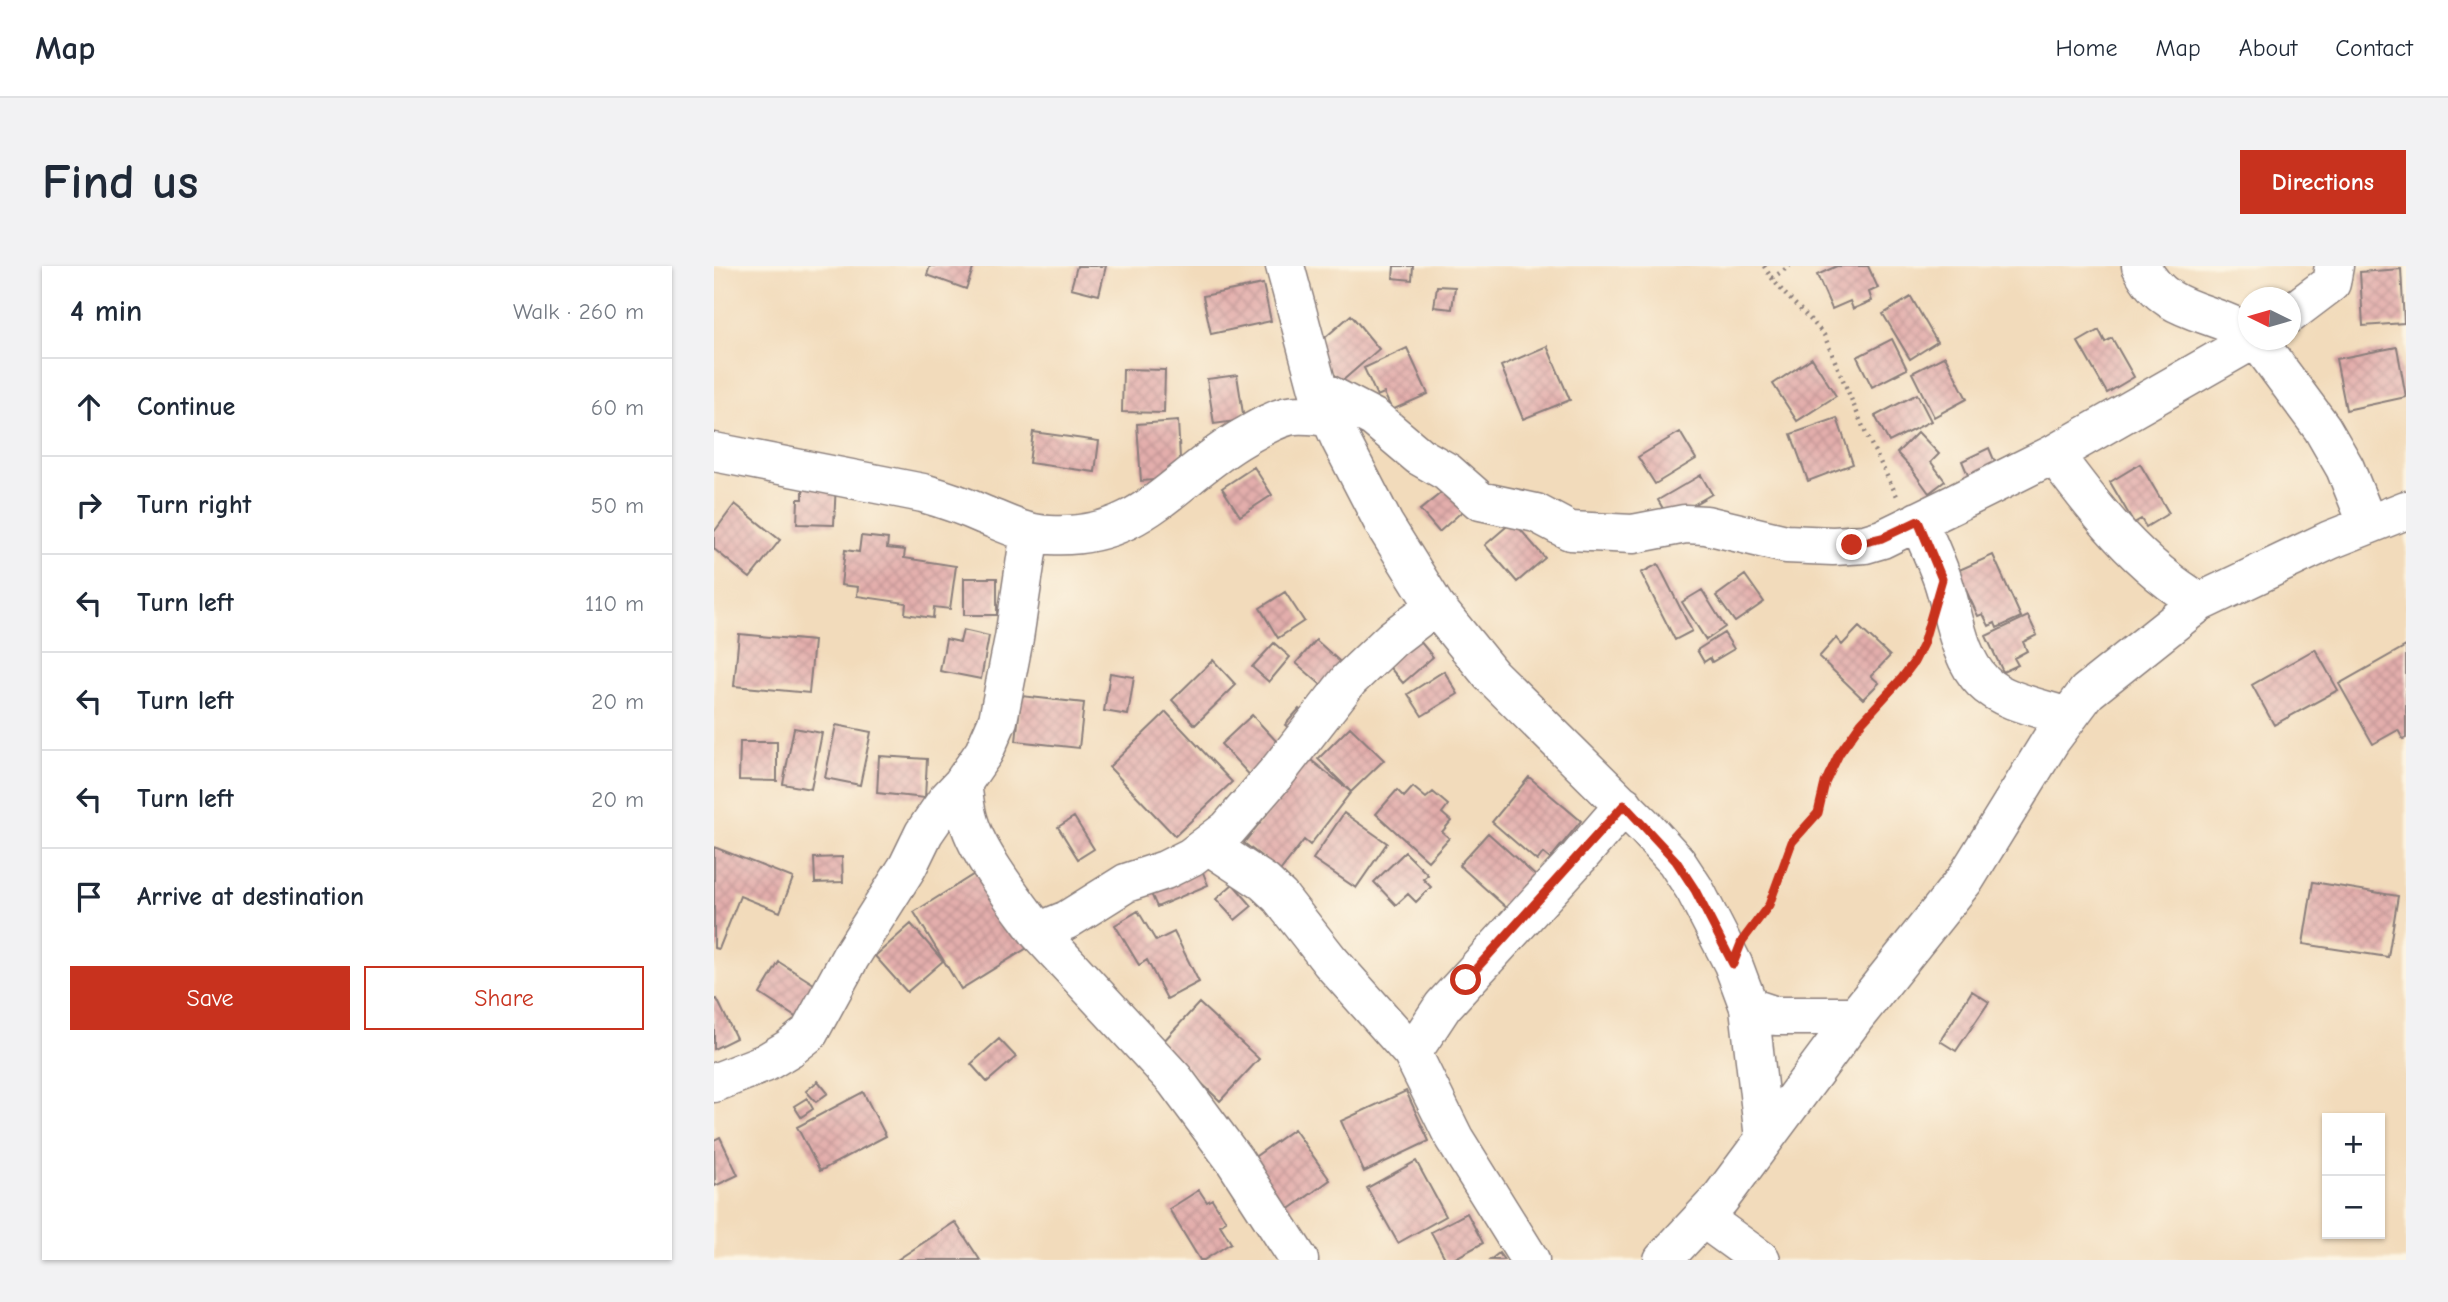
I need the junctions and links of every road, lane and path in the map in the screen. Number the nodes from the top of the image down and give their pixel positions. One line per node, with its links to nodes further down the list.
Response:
1 (1285, 266): 11 (street)
2 (1764, 266): 6 (path)
3 (1790, 266): 6 (path)
4 (2141, 266): 8 (street)
5 (2334, 266): 7 (street)
6 (1772, 278): 15 (path)
7 (2301, 306)
8 (2238, 329)
9 (2238, 350): 13 (street)
10 (2263, 350): 16 (street)
11 (1324, 403): 15 (street); 17 (street); 19 (street)
12 (714, 452): 17 (street)
13 (2054, 454): 15 (street); 18 (street)
14 (2406, 510): 16 (street)
15 (1915, 522): 21 (street)
16 (2368, 525): 18 (street)
17 (1030, 532): 22 (street)
18 (2200, 602): 21 (street)
19 (1435, 606): 23 (street); 24 (street)
20 (1926, 633): 26 (path)
21 (2068, 717): 28 (street)
22 (962, 784): 25 (street); 30 (street)
23 (1624, 805): 26 (street); 29 (street)
24 (1208, 845): 25 (street); 29 (street)
25 (1038, 932): 33 (street)
26 (1733, 964): 27 (street)
27 (1749, 1007): 28 (street); 31 (street)
28 (1856, 1016): 31 (street)
29 (1412, 1053): 34 (street)
30 (714, 1083)
31 (1764, 1138): 32 (street)
32 (1703, 1218): 35 (street); 36 (street)
33 (1299, 1260)
34 (1530, 1260)
35 (1663, 1260)
36 (1761, 1260)

